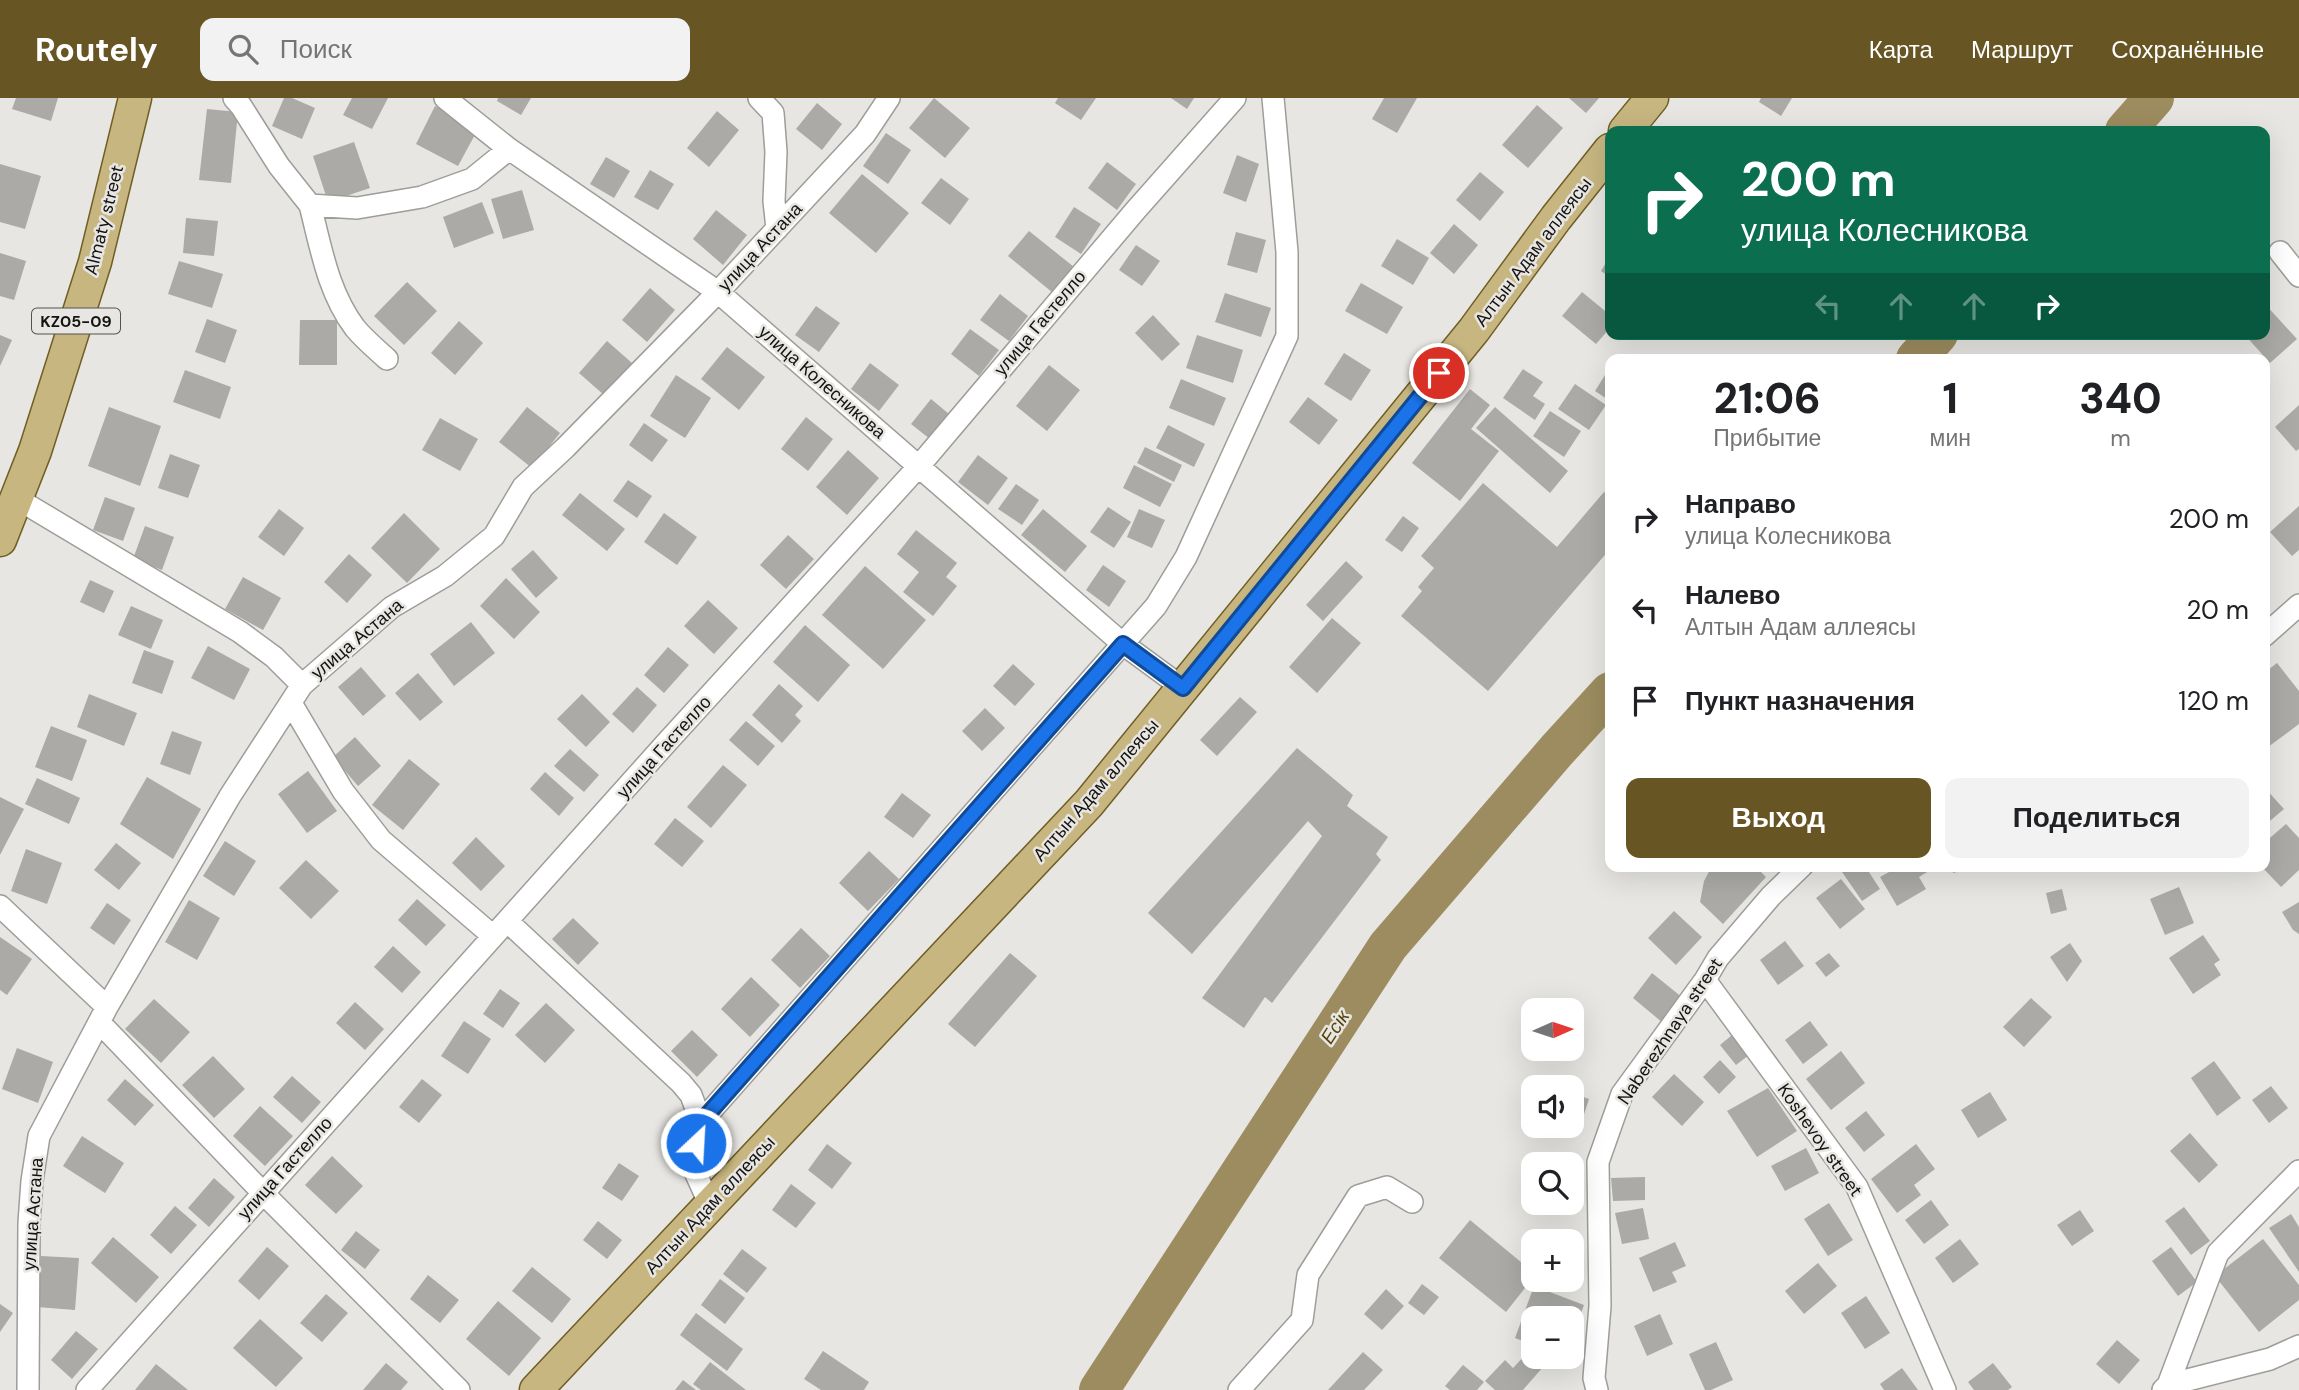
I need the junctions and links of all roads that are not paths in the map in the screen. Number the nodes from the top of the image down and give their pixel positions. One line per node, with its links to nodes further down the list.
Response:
1 (135, 98): 19 (main road, Almaty street / KZ05-09)
2 (234, 98): 12 (street)
3 (445, 98): 10 (street, улица Колесникова)
4 (759, 98): 13 (street)
5 (889, 98): 13 (street, улица Астана)
6 (1235, 98): 18 (street, улица Гастелло)
7 (1273, 98): 23 (street)
8 (1652, 98): 9 (main road)
9 (1629, 126)
10 (509, 149): 12 (street); 16 (street, улица Колесникова)
11 (1605, 156): 25 (main road, Алтын Адам аллеясы)
12 (310, 205): 17 (street)
13 (777, 229): 16 (street, улица Астана)
14 (2280, 252): 15 (street)
15 (2299, 276)
16 (718, 292): 18 (street, улица Колесникова); 24 (street, улица Астана)
17 (387, 359)
18 (919, 466): 23 (street, улица Колесникова); 29 (street, улица Гастелло)
19 (16, 498): 20 (main road, Almaty street / KZ05-09); 24 (street)
20 (0, 540)
21 (2299, 605): 22 (street)
22 (2270, 631)
23 (1123, 644): 25 (street, улица Колесникова); 32 (street)
24 (302, 685): 26 (street, улица Астана)
25 (1183, 688): 36 (main road, Алтын Адам аллеясы)
26 (290, 704): 29 (street); 31 (street, улица Астана)
27 (1796, 872): 30 (street, Naberezhnaya street)
28 (0, 906): 31 (street)
29 (500, 929): 32 (street); 34 (street, улица Гастелло)
30 (1705, 980): 44 (street, Naberezhnaya street); 45 (street, Koshevoy street)
31 (103, 1014): 34 (street); 39 (street, улица Астана)
32 (701, 1122): 36 (street)
33 (2299, 1171): 38 (street)
34 (263, 1193): 40 (street, улица Гастелло); 41 (street)
35 (1412, 1202): 43 (street)
36 (710, 1205): 42 (main road, Алтын Адам аллеясы)
37 (2299, 1346): 38 (street)
38 (2165, 1387)
39 (29, 1390)
40 (87, 1390)
41 (458, 1390)
42 (536, 1390)
43 (1239, 1390)
44 (1597, 1390)
45 (1945, 1390)

